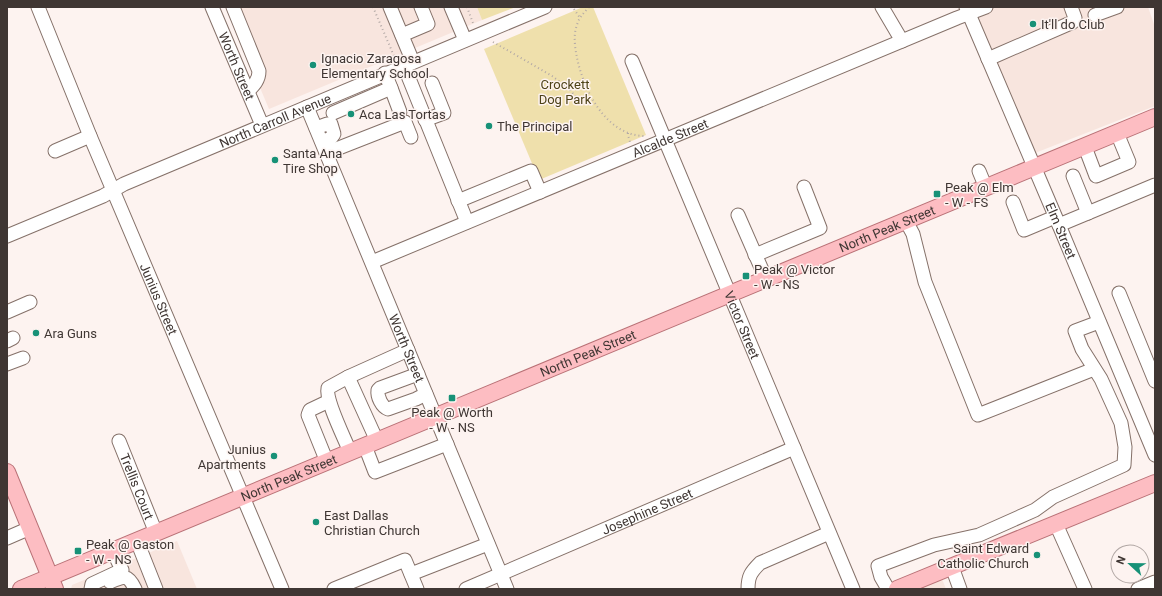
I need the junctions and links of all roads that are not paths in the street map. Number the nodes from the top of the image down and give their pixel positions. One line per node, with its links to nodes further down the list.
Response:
1 (38, 7): 33 (street, Junius Street)
2 (212, 7): 23 (street, Worth Street)
3 (233, 7): 23 (street)
4 (390, 7): 14 (street)
5 (421, 7): 14 (street)
6 (451, 7): 15 (street)
7 (545, 7): 15 (street, North Carroll Avenue)
8 (882, 7): 16 (street)
9 (986, 7): 12 (street, Alcalde Street)
10 (1071, 7): 17 (street)
11 (1118, 7): 13 (street)
12 (967, 10): 16 (street, Alcalde Street); 17 (street, Elm Street)
13 (1095, 15)
14 (402, 35): 19 (street)
15 (465, 40): 19 (street, North Carroll Avenue)
16 (902, 41): 35 (street, Alcalde Street)
17 (988, 59): 39 (street, Elm Street)
18 (632, 61): 35 (street, Victor Street)
19 (408, 64): 20 (street, North Carroll Avenue); 29 (street)
20 (385, 73): 22 (street); 24 (street, North Carroll Avenue)
21 (432, 83): 29 (street)
22 (391, 88): 26 (street); 28 (street)
23 (248, 91): 30 (street, Worth Street)
24 (327, 98): 25 (street, North Carroll Avenue); 28 (street)
25 (307, 107): 30 (street, North Carroll Avenue); 31 (street, Worth Street)
26 (400, 112)
27 (1155, 118): 32 (main road, North Peak Street)
28 (332, 119): 31 (street); 36 (street)
29 (425, 120): 47 (street)
30 (262, 125): 45 (street, North Carroll Avenue)
31 (316, 128): 36 (street, Worth Street)
32 (1118, 133): 37 (main road, North Peak Street); 37 (street)
33 (90, 136): 38 (street); 45 (street, Junius Street)
34 (411, 137): 36 (street)
35 (665, 140): 46 (street, Alcalde Street); 59 (street, Victor Street)
36 (324, 147): 56 (street, Worth Street)
37 (1085, 147): 39 (main road, North Peak Street)
38 (55, 151)
39 (1034, 168): 44 (main road, North Peak Street); 52 (street, Elm Street)
40 (979, 171): 44 (street)
41 (1073, 176): 49 (street)
42 (1155, 186): 49 (street)
43 (804, 187): 55 (street)
44 (986, 188): 51 (main road, North Peak Street)
45 (114, 189): 54 (street, North Carroll Avenue); 81 (street, Junius Street)
46 (540, 192): 47 (street); 53 (street, Alcalde Street)
47 (458, 201): 53 (street)
48 (1013, 202): 52 (street)
49 (1088, 213): 52 (street)
50 (738, 215): 55 (street)
51 (906, 221): 57 (main road, North Peak Street); 66 (street)
52 (1057, 221): 62 (street, Elm Street)
53 (467, 222): 56 (street, Alcalde Street)
54 (7, 236)
55 (755, 255): 57 (street)
56 (372, 262): 63 (street, Worth Street)
57 (766, 279): 59 (main road, North Peak Street)
58 (1119, 293): 69 (street)
59 (730, 294): 72 (main road, North Peak Street); 76 (street, Victor Street)
60 (30, 302): 61 (street)
61 (7, 312)
62 (1099, 322): 66 (street); 77 (street, Elm Street)
63 (408, 350): 67 (street, Worth Street); 68 (street)
64 (23, 358): 65 (street)
65 (7, 364)
66 (1094, 369): 106 (street)
67 (418, 374): 70 (street, Worth Street); 70 (street)
68 (348, 377): 71 (street); 75 (street)
69 (1155, 380)
70 (426, 394): 72 (street, Worth Street)
71 (330, 401): 75 (street); 78 (street)
72 (436, 417): 74 (street, Worth Street); 75 (main road, North Peak Street)
73 (119, 441): 84 (street, Trellis Court)
74 (447, 444): 75 (street); 88 (street, Worth Street)
75 (364, 446): 78 (main road, North Peak Street)
76 (794, 448): 85 (street, Victor Street); 91 (street, Josephine Street)
77 (1155, 455)
78 (327, 462): 81 (main road, North Peak Street)
79 (9, 481): 83 (main road)
80 (1155, 483): 82 (main road)
81 (244, 496): 84 (main road, North Peak Street); 100 (street, Junius Street)
82 (1056, 524): 90 (main road); 109 (street)
83 (30, 528): 86 (street); 93 (main road)
84 (156, 533): 87 (main road, North Peak Street)
85 (829, 533): 104 (street); 105 (street, Victor Street)
86 (7, 538)
87 (137, 541): 89 (main road, North Peak Street); 99 (street)
88 (488, 544): 91 (street, Worth Street); 94 (street)
89 (113, 551): 93 (main road, North Peak Street); 96 (street)
90 (952, 567): 107 (main road); 108 (street)
91 (501, 575): 102 (street, Josephine Street); 103 (street, Worth Street)
92 (1155, 582): 110 (street)
93 (53, 583): 95 (main road, North Peak Street)
94 (412, 584): 101 (street)
95 (21, 589)
96 (91, 589)
97 (96, 589): 98 (street)
98 (135, 589)
99 (156, 589)
100 (282, 589)
101 (334, 589)
102 (466, 589)
103 (507, 589)
104 (748, 589)
105 (853, 589)
106 (888, 589)
107 (897, 589)
108 (960, 589)
109 (1085, 589)
110 (1138, 589)

